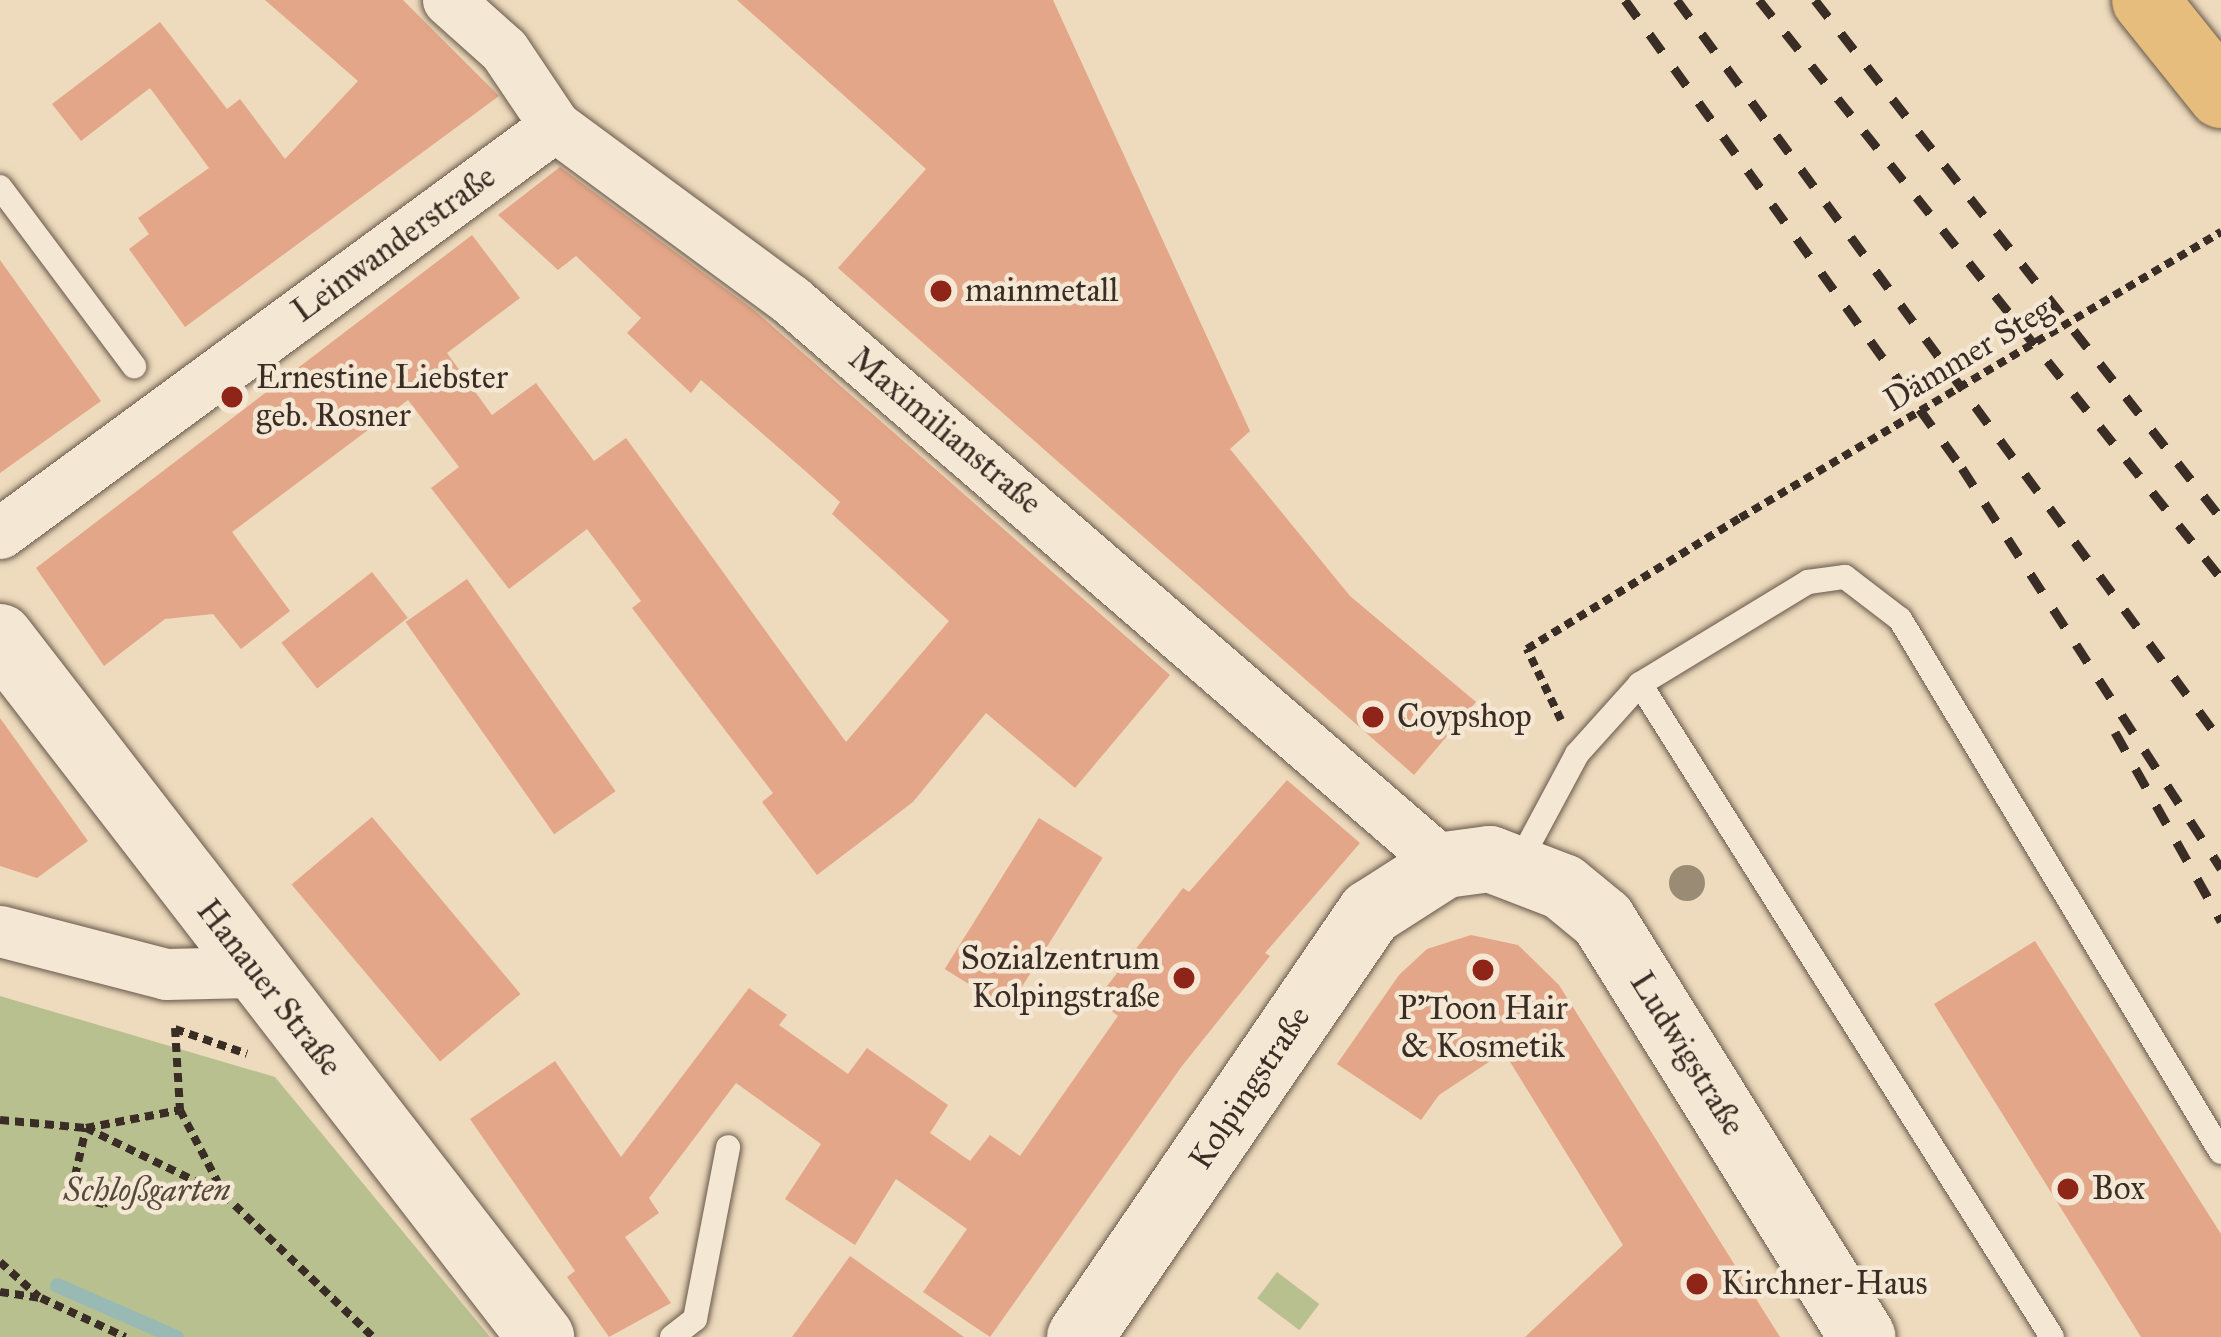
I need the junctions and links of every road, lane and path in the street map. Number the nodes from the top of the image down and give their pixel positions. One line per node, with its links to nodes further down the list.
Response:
1 (448, 0): 4 (street, Maximilianstraße)
2 (2145, 0): 3 (main road)
3 (2221, 95)
4 (555, 126): 8 (street, Leinwanderstraße); 12 (street, Maximilianstraße)
5 (0, 187): 7 (lane)
6 (2221, 232): 11 (path, Dämmer Steg, bridge)
7 (134, 366)
8 (0, 533)
9 (0, 637): 15 (street, Hanauer Straße)
10 (1640, 684): 11 (lane); 21 (lane); 33 (lane)
11 (1577, 754): 13 (lane)
12 (1445, 865): 13 (street, Ludwigstraße); 31 (street, Kolpingstraße)
13 (1516, 868): 32 (street, Ludwigstraße)
14 (0, 931): 16 (street)
15 (255, 972): 16 (street); 29 (street, Hanauer Straße)
16 (166, 974): 17 (path)
17 (180, 1110): 19 (path); 23 (path)
18 (0, 1120): 19 (path)
19 (86, 1128): 22 (path); 23 (path)
20 (728, 1147): 30 (lane)
21 (2221, 1152)
22 (118, 1195)
23 (224, 1195): 28 (path)
24 (0, 1262): 26 (path)
25 (0, 1292): 26 (path)
26 (41, 1298): 27 (path)
27 (124, 1337)
28 (373, 1337)
29 (541, 1337)
30 (672, 1337)
31 (1080, 1337)
32 (1863, 1337)
33 (2052, 1337)

